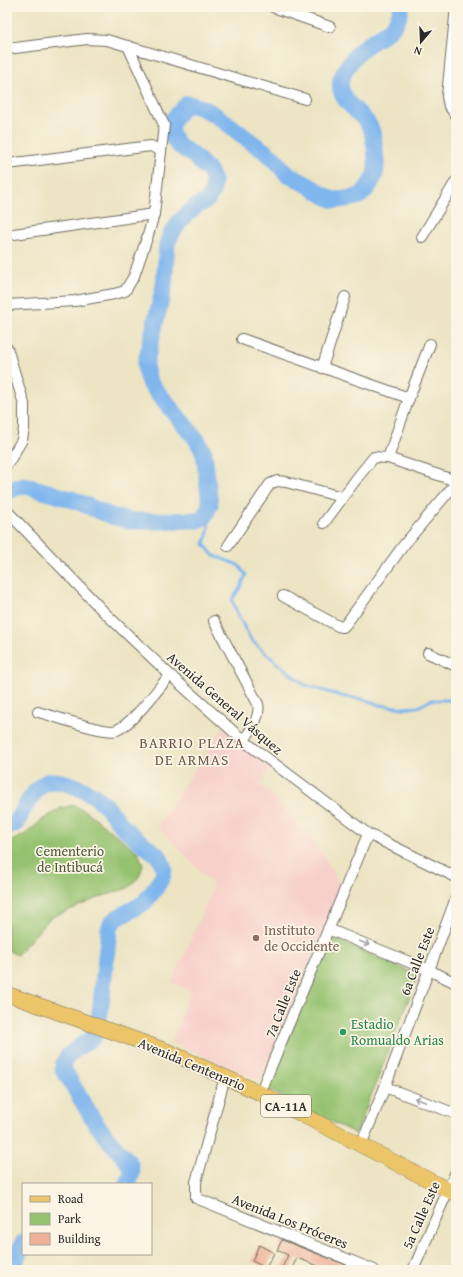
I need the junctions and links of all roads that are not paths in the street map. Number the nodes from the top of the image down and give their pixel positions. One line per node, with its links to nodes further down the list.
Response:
1 (273, 7): 3 (street)
2 (456, 7): 7 (street)
3 (330, 27)
4 (128, 46): 5 (street); 6 (street); 8 (street)
5 (7, 49)
6 (305, 99)
7 (456, 114)
8 (161, 152): 9 (street); 11 (street)
9 (7, 164)
10 (456, 181): 13 (street)
11 (154, 214): 12 (street); 15 (street)
12 (7, 235)
13 (422, 237)
14 (344, 297): 19 (street)
15 (7, 305)
16 (242, 339): 19 (street)
17 (430, 344): 20 (street)
18 (7, 348): 22 (street)
19 (322, 368): 20 (street)
20 (409, 398): 21 (street)
21 (388, 458): 23 (street); 24 (street)
22 (7, 465)
23 (456, 482): 28 (street)
24 (342, 497): 26 (street); 27 (street)
25 (7, 511): 32 (street, Avenida General Vásquez)
26 (324, 523)
27 (228, 546)
28 (282, 596)
29 (214, 621): 34 (street)
30 (428, 653): 31 (street)
31 (456, 666)
32 (170, 675): 33 (street); 34 (street, Avenida General Vásquez)
33 (38, 712)
34 (244, 741): 35 (street, Avenida General Vásquez)
35 (368, 834): 36 (street, Avenida General Vásquez); 38 (street, 7a Calle Este)
36 (456, 877)
37 (456, 898): 39 (street, 6a Calle Este)
38 (328, 928): 39 (street, one-way to 39); 44 (street, 7a Calle Este)
39 (429, 970): 40 (street); 43 (street, 6a Calle Este)
40 (456, 983)
41 (7, 994): 42 (main road, Avenida Centenario / CA-11A)
42 (225, 1077): 44 (main road, Avenida Centenario / CA-11A); 49 (street, Avenida Los Próceres)
43 (385, 1086): 45 (street, one-way to 43); 46 (street, 6a Calle Este)
44 (260, 1093): 46 (main road, Avenida Centenario / CA-11A)
45 (456, 1114)
46 (361, 1145): 48 (main road, Avenida Centenario / CA-11A)
47 (456, 1172): 48 (street, 5a Calle Este)
48 (452, 1192): 50 (street, 5a Calle Este)
49 (374, 1270)
50 (413, 1270)

